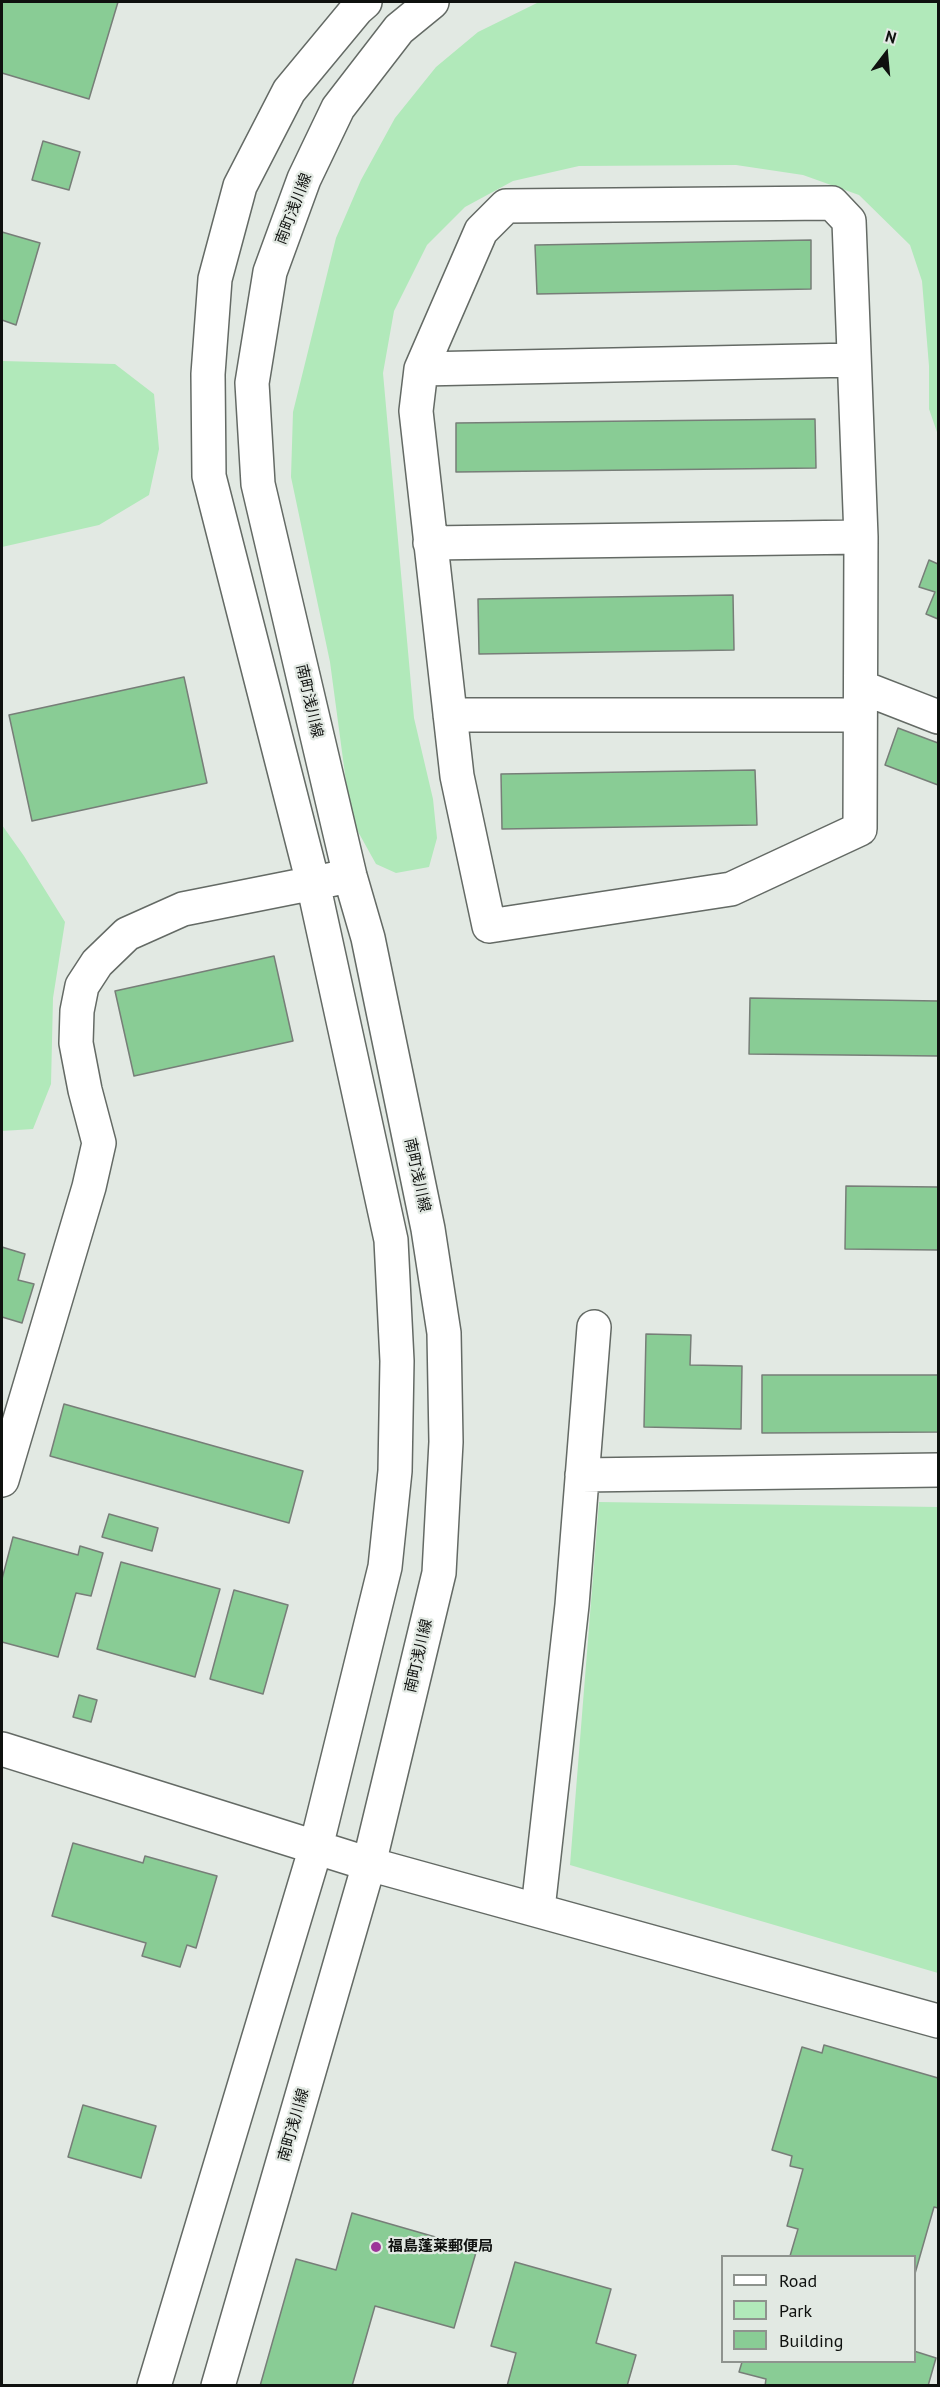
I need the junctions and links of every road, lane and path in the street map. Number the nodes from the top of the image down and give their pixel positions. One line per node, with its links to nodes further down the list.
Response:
1 (365, 2): 11 (street)
2 (432, 2): 10 (street, 南町浅川線)
3 (854, 360): 4 (street); 4 (street); 5 (street)
4 (421, 369): 6 (street)
5 (861, 537): 6 (street); 7 (street)
6 (430, 543): 8 (street)
7 (861, 701): 8 (street); 8 (street); 9 (street)
8 (450, 715)
9 (939, 717)
10 (350, 876): 11 (street); 19 (street, 南町浅川線)
11 (313, 883): 13 (street); 18 (street)
12 (594, 1327): 15 (street)
13 (13, 1400): 16 (street)
14 (939, 1470): 15 (street)
15 (582, 1475): 20 (street)
16 (2, 1480)
17 (2, 1749): 18 (street)
18 (316, 1847): 19 (street); 22 (street)
19 (369, 1864): 20 (street); 23 (street, 南町浅川線)
20 (538, 1910): 21 (street)
21 (939, 2021)
22 (154, 2385)
23 (218, 2385)

